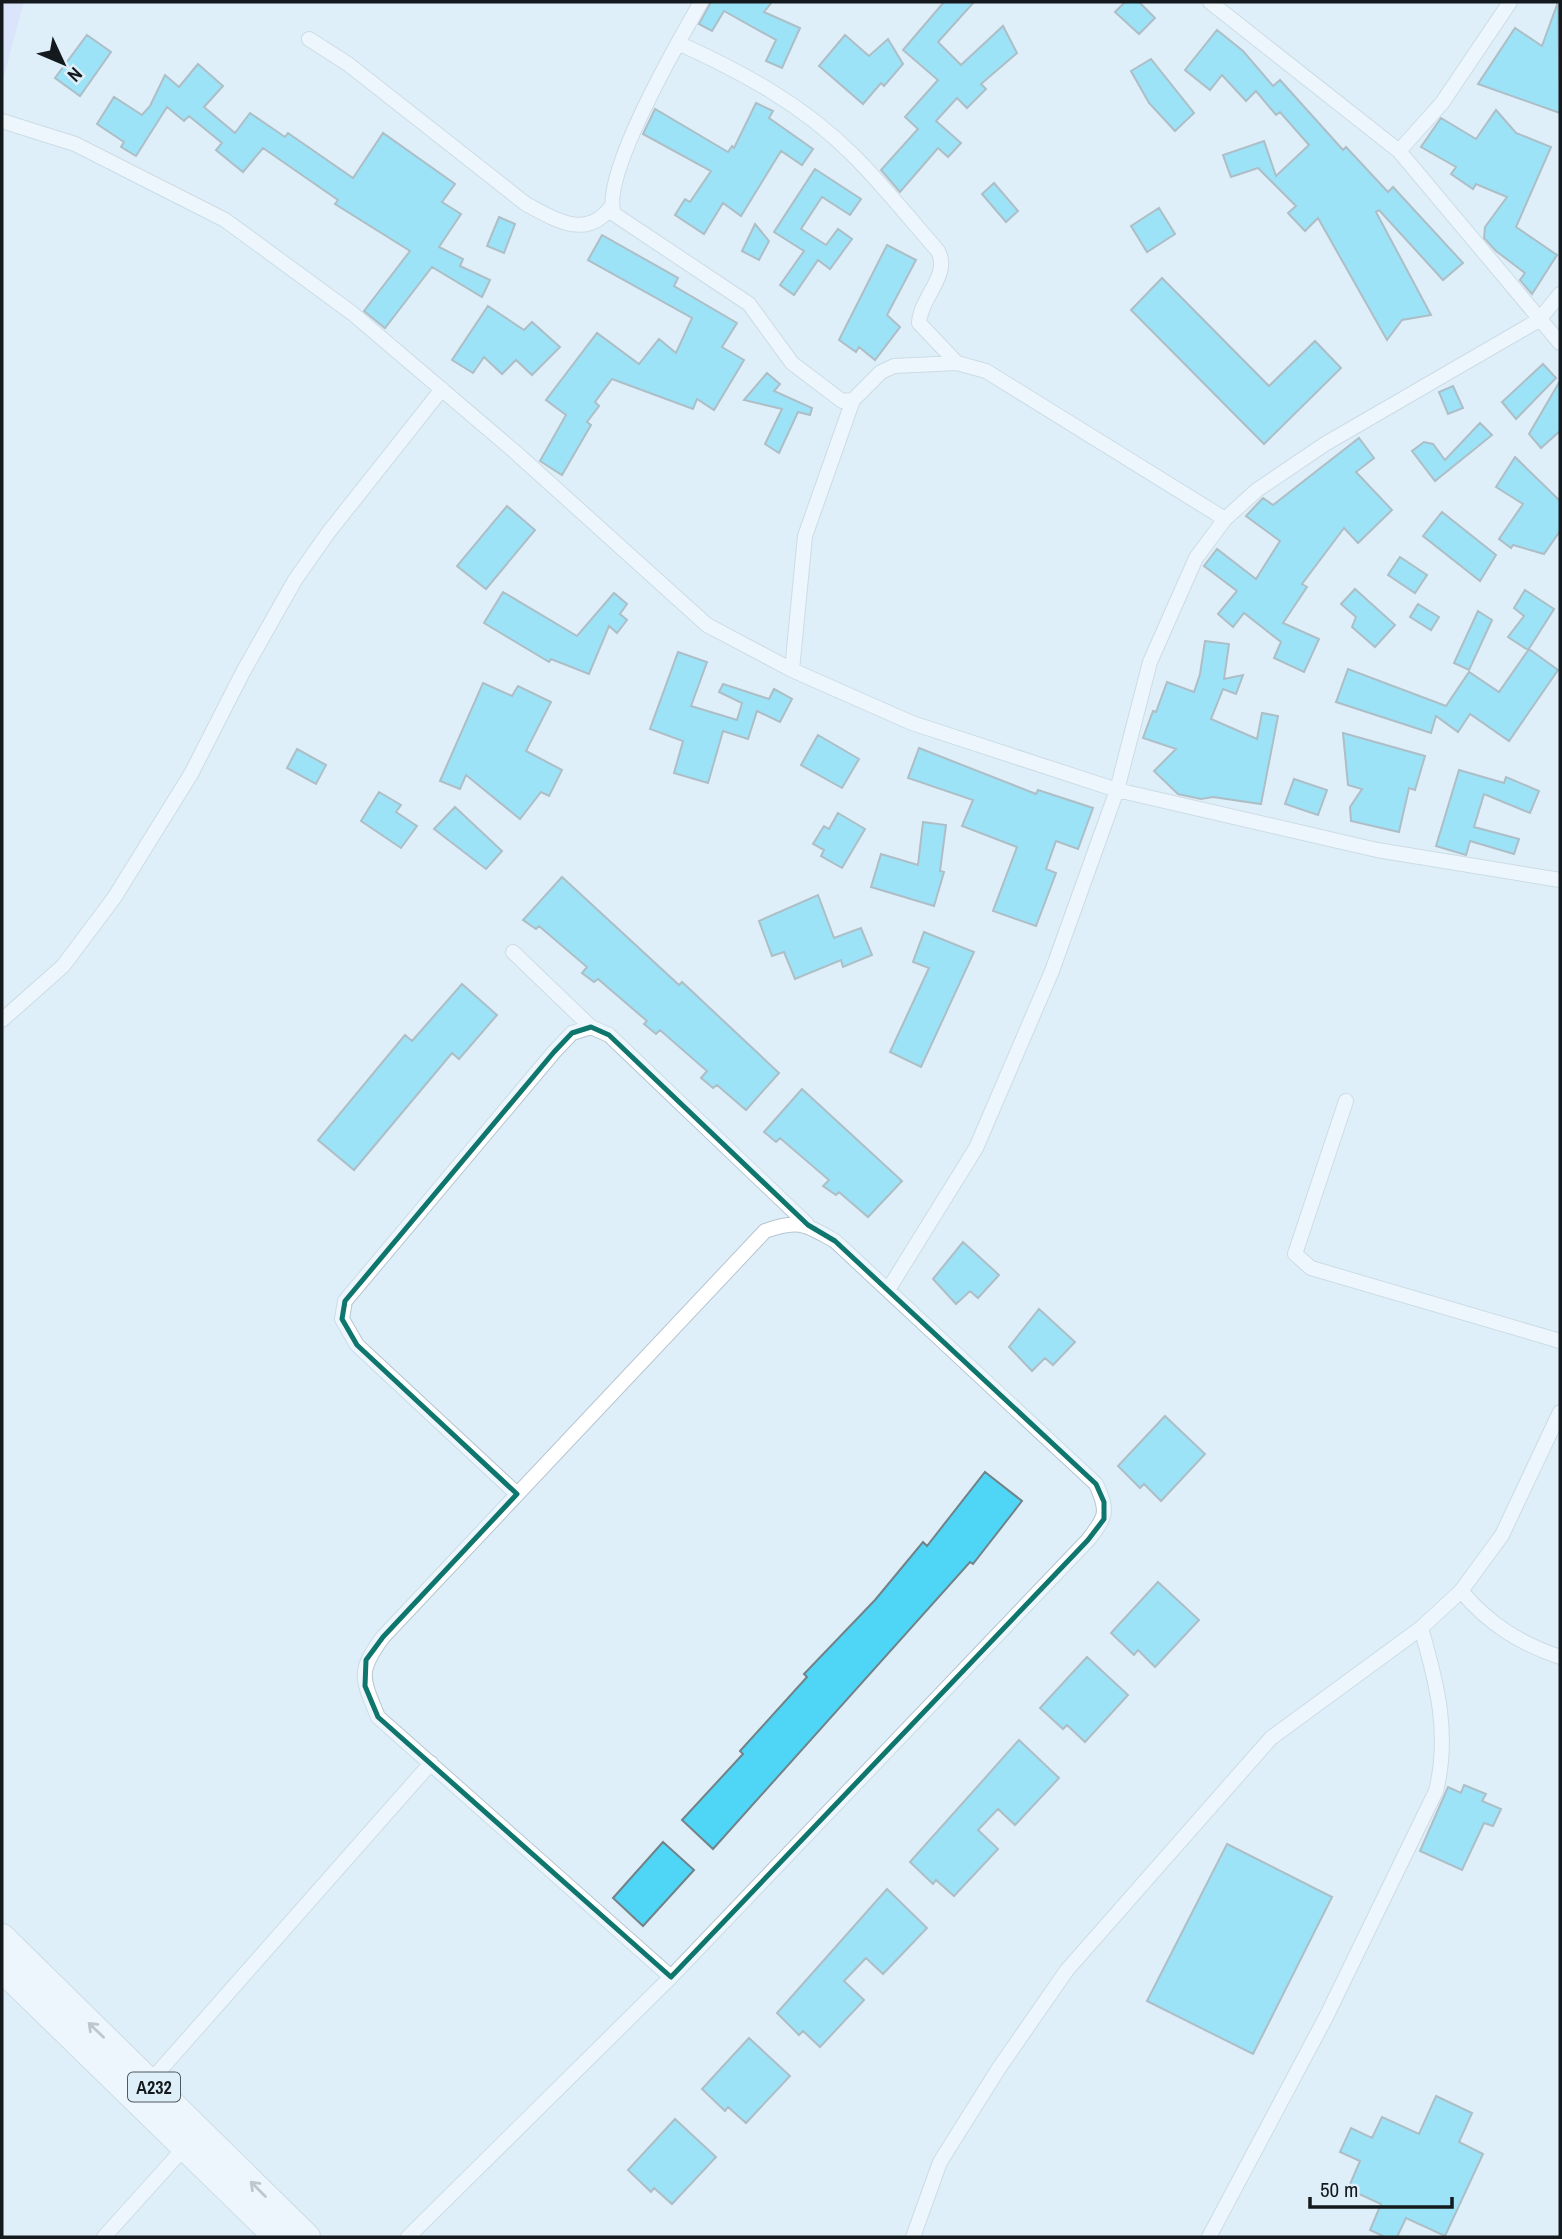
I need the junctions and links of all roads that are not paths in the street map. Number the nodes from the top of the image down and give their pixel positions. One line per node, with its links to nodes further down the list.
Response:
1 (701, 2): 5 (street)
2 (1210, 2): 7 (street)
3 (1510, 2): 7 (street)
4 (309, 38): 8 (street)
5 (678, 43): 8 (street); 12 (street)
6 (2, 121): 13 (street)
7 (1399, 151): 10 (street)
8 (611, 206): 14 (street)
9 (1560, 294): 10 (street)
10 (1539, 320): 11 (street); 15 (street)
11 (1560, 343)
12 (957, 363): 14 (street); 15 (street)
13 (442, 389): 16 (street); 20 (street)
14 (853, 400): 16 (street)
15 (1224, 519): 17 (street)
16 (792, 670): 17 (street)
17 (1117, 789): 18 (street); 24 (street)
18 (1560, 880)
19 (513, 952): 21 (street)
20 (2, 1020)
21 (591, 1027): 23 (street); 27 (street)
22 (1346, 1101): 25 (street)
23 (808, 1225): 24 (street); 27 (street)
24 (888, 1290): 34 (street)
25 (1560, 1341)
26 (1560, 1412): 28 (street)
27 (517, 1494): 31 (street)
28 (1461, 1591): 29 (street); 30 (street)
29 (1421, 1628): 41 (street); 42 (street)
30 (1560, 1657)
31 (430, 1763): 34 (street); 35 (street)
32 (2, 1937): 35 (highway, A232, one-way to 32)
33 (2, 1969): 35 (highway, A232)
34 (671, 1977): 40 (street)
35 (146, 2093): 36 (highway, A232); 39 (highway, A232, one-way to 35)
36 (185, 2147): 37 (street); 38 (highway, A232)
37 (104, 2237)
38 (277, 2237)
39 (307, 2237)
40 (408, 2237)
41 (913, 2237)
42 (1209, 2237)

